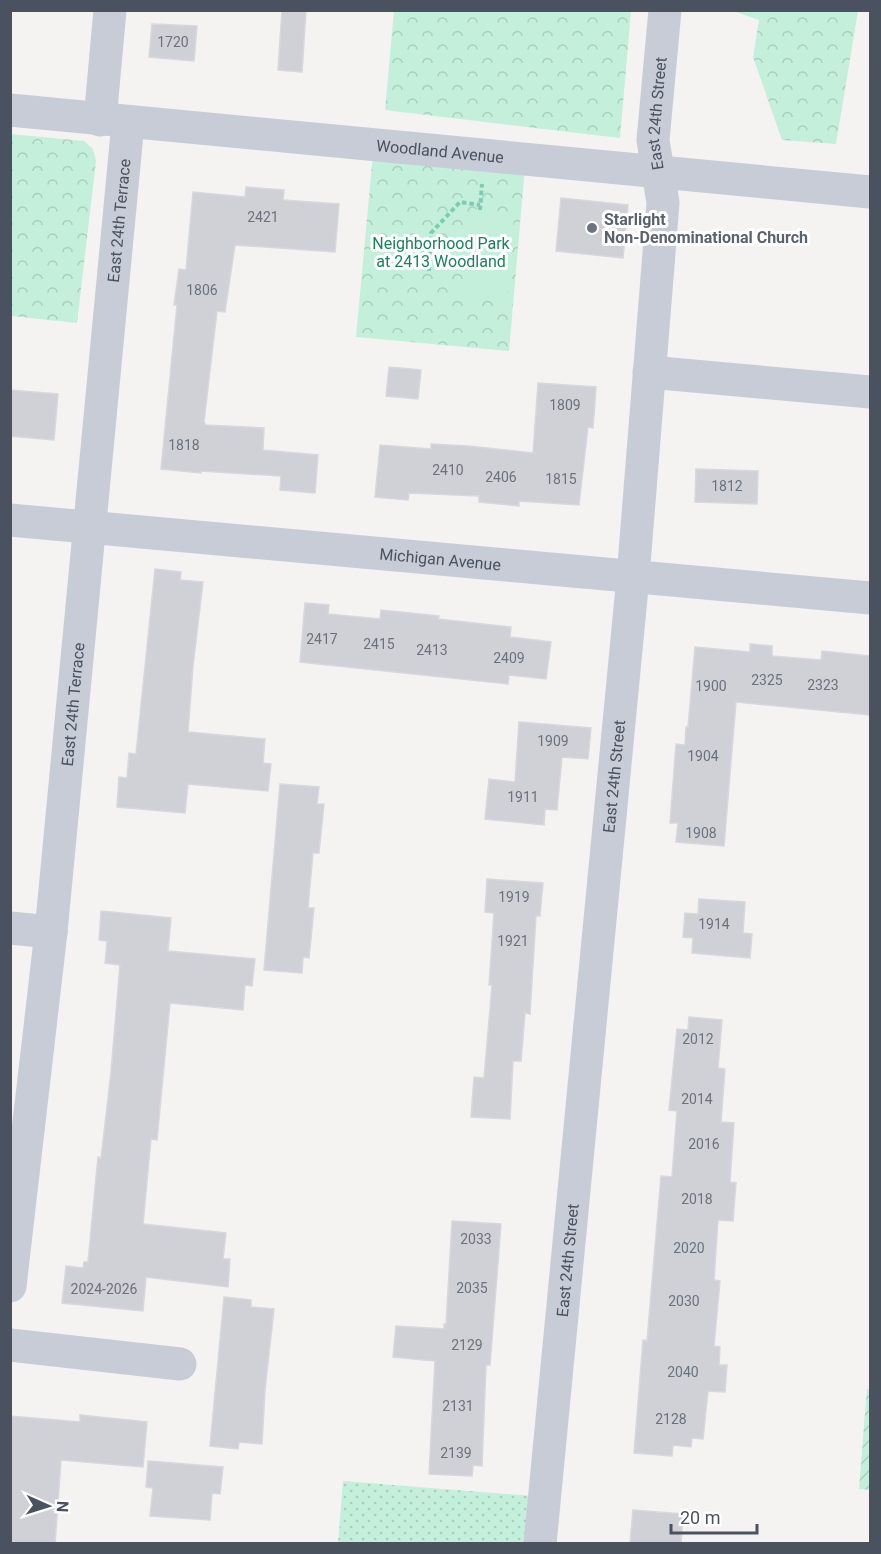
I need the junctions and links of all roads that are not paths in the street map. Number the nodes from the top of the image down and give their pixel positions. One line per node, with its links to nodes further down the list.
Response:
1 (110, 10): 4 (street, East 24th Terrace)
2 (665, 10): 5 (street, East 24th Street)
3 (10, 110): 4 (street, Woodland Avenue)
4 (114, 121): 5 (street, Woodland Avenue); 10 (street, East 24th Terrace)
5 (658, 173): 6 (street, Woodland Avenue); 7 (street, East 24th Street)
6 (870, 192)
7 (649, 372): 8 (street); 11 (street, East 24th Street)
8 (870, 392)
9 (10, 520): 10 (street, Michigan Avenue)
10 (90, 528): 11 (street, Michigan Avenue); 14 (street, East 24th Terrace)
11 (633, 577): 12 (street, Michigan Avenue); 18 (street, East 24th Street)
12 (870, 598)
13 (10, 928): 14 (street)
14 (51, 932): 15 (street, East 24th Terrace)
15 (10, 1286)
16 (10, 1345): 17 (street)
17 (180, 1364)
18 (540, 1544)

